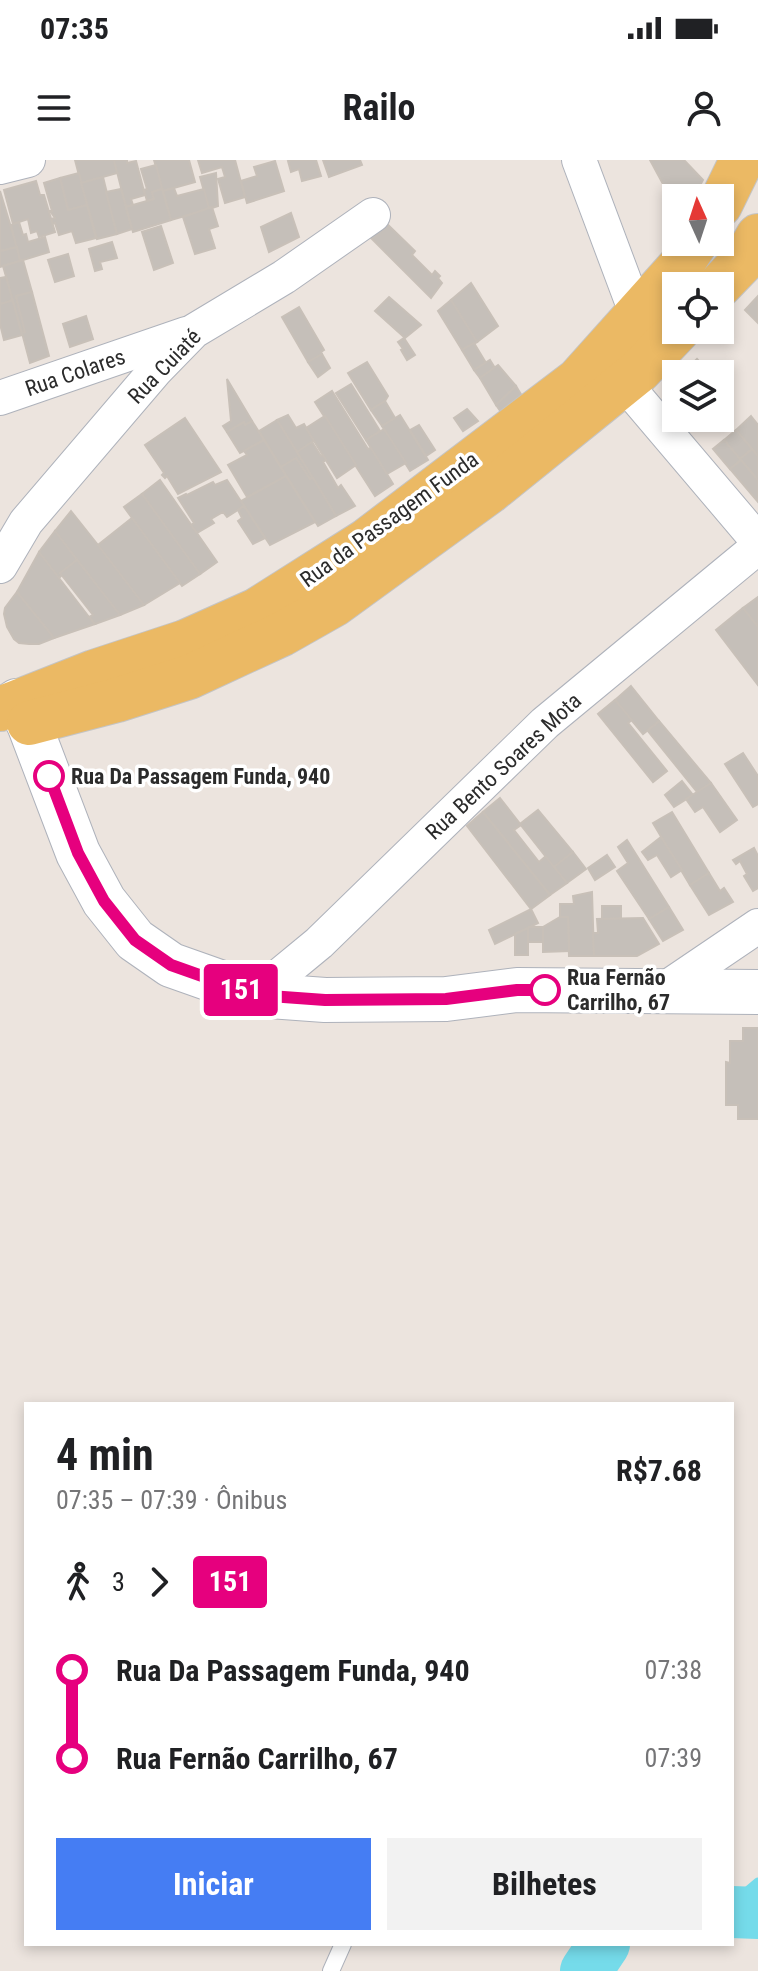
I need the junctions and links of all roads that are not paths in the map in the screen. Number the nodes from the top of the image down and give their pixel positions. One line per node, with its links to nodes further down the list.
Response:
1 (28, 160): 4 (street)
2 (579, 160): 10 (street)
3 (742, 160): 5 (main road)
4 (0, 167)
5 (730, 184)
6 (373, 215): 11 (street, Rua Cuiaté)
7 (758, 236): 9 (main road)
8 (687, 256): 10 (main road, Rua da Passagem Funda)
9 (732, 272)
10 (637, 315): 17 (main road, Rua da Passagem Funda)
11 (194, 331): 14 (street, Rua Colares); 16 (street, Rua Cuiaté)
12 (665, 344): 13 (main road, Rua da Passagem Funda)
13 (624, 383): 15 (street); 17 (main road, Rua da Passagem Funda)
14 (0, 398)
15 (758, 544): 21 (street, Rua Bento Soares Mota)
16 (0, 566)
17 (9, 708): 21 (street)
18 (758, 926): 19 (street)
19 (662, 991): 20 (street); 21 (street)
20 (758, 992)
21 (256, 995)
22 (342, 1946): 23 (lane)
23 (331, 1971)

